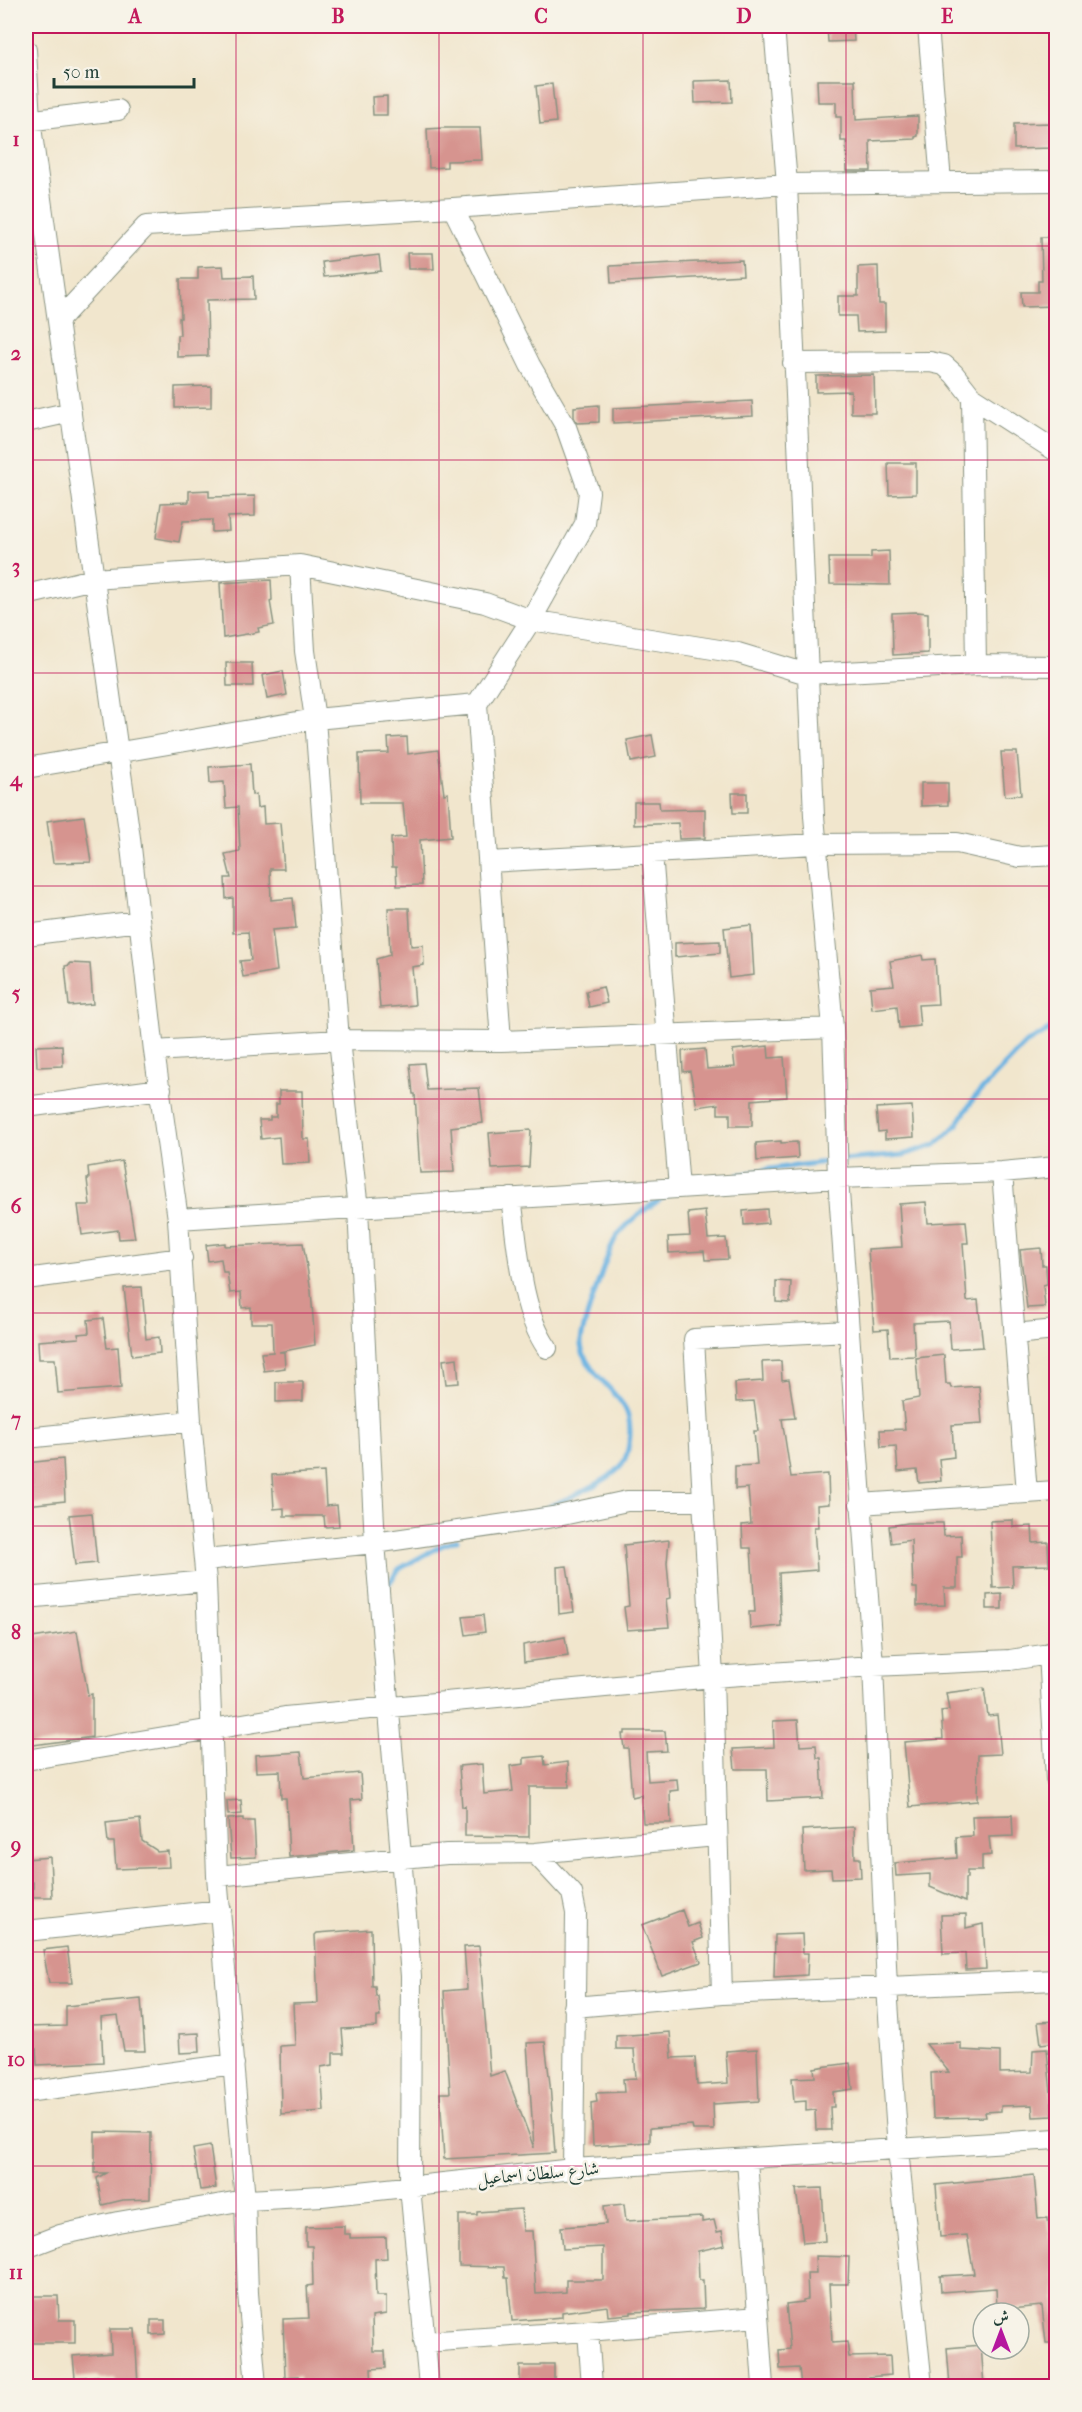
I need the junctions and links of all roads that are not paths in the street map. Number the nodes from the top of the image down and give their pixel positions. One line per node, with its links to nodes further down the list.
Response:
1 (774, 26): 8 (street)
2 (928, 26): 7 (street)
3 (26, 50): 5 (street)
4 (118, 110): 5 (street)
5 (28, 121): 10 (street)
6 (1056, 181): 7 (street)
7 (940, 182): 8 (street)
8 (787, 184): 9 (street); 11 (street)
9 (453, 208): 10 (street); 19 (street)
10 (58, 321): 13 (street)
11 (793, 363): 12 (street); 22 (street)
12 (972, 397): 15 (street); 20 (street)
13 (71, 412): 14 (street); 17 (street)
14 (26, 422)
15 (1056, 451)
16 (300, 564): 17 (street); 19 (street); 24 (street)
17 (93, 579): 18 (street); 25 (street)
18 (26, 595)
19 (531, 620): 22 (street); 23 (street)
20 (976, 665): 21 (street); 22 (street)
21 (1056, 666)
22 (807, 674): 27 (street)
23 (477, 704): 24 (street); 30 (street)
24 (315, 719): 25 (street); 35 (street)
25 (118, 752): 26 (street); 31 (street)
26 (26, 768)
27 (816, 844): 28 (street); 29 (street); 33 (street)
28 (652, 853): 30 (street); 34 (street)
29 (1056, 855)
30 (489, 862): 36 (street)
31 (139, 921): 32 (street); 37 (street)
32 (26, 935)
33 (833, 1028): 34 (street); 42 (street)
34 (666, 1035): 36 (street); 43 (street)
35 (339, 1040): 36 (street); 37 (street); 45 (street)
36 (501, 1041)
37 (154, 1051): 38 (street)
38 (161, 1089): 39 (street); 46 (street)
39 (26, 1107)
40 (1056, 1167): 41 (street)
41 (1002, 1172): 42 (street); 51 (street)
42 (838, 1178): 43 (street); 50 (street)
43 (679, 1188): 44 (street)
44 (511, 1198): 45 (street); 52 (street)
45 (358, 1209): 46 (street); 59 (street)
46 (178, 1219): 47 (street)
47 (182, 1258): 48 (street); 53 (street)
48 (26, 1279)
49 (1056, 1329): 51 (street)
50 (849, 1331): 57 (street); 58 (street)
51 (1014, 1334): 56 (street)
52 (547, 1348)
53 (192, 1421): 54 (street); 60 (street)
54 (26, 1438)
55 (1056, 1491): 56 (street)
56 (1027, 1493): 58 (street)
57 (702, 1501): 59 (street); 65 (street)
58 (860, 1504): 64 (street)
59 (375, 1542): 60 (street); 66 (street)
60 (205, 1560): 61 (street)
61 (206, 1581): 62 (street); 67 (street)
62 (26, 1598)
63 (1053, 1653): 64 (street); 69 (street)
64 (873, 1666): 65 (street); 77 (street)
65 (713, 1677): 66 (street); 70 (street)
66 (388, 1709): 67 (street); 72 (street)
67 (211, 1731): 68 (street); 73 (street)
68 (26, 1760)
69 (1056, 1779)
70 (716, 1836): 71 (street); 78 (street)
71 (535, 1853): 72 (street); 79 (street)
72 (402, 1858): 73 (street); 86 (street)
73 (217, 1876): 74 (street)
74 (221, 1910): 75 (street); 80 (street)
75 (26, 1931)
76 (1056, 1980): 77 (street)
77 (887, 1987): 78 (street); 83 (street)
78 (722, 1994): 79 (street)
79 (574, 2007): 85 (street)
80 (234, 2064): 81 (street); 87 (street)
81 (26, 2092)
82 (1056, 2139): 83 (street, شارع سلطان اسماعيل)
83 (898, 2149): 84 (street, شارع سلطان اسماعيل); 96 (street)
84 (747, 2160): 85 (street, شارع سلطان اسماعيل); 89 (street)
85 (573, 2169): 86 (street, شارع سلطان اسماعيل)
86 (410, 2187): 87 (street, شارع سلطان اسماعيل); 91 (street)
87 (245, 2200): 88 (street, شارع سلطان اسماعيل); 92 (street)
88 (26, 2248)
89 (758, 2317): 90 (street); 95 (street)
90 (588, 2331): 91 (street); 94 (street)
91 (424, 2342): 93 (street)
92 (256, 2386)
93 (429, 2386)
94 (592, 2386)
95 (763, 2386)
96 (922, 2386)

